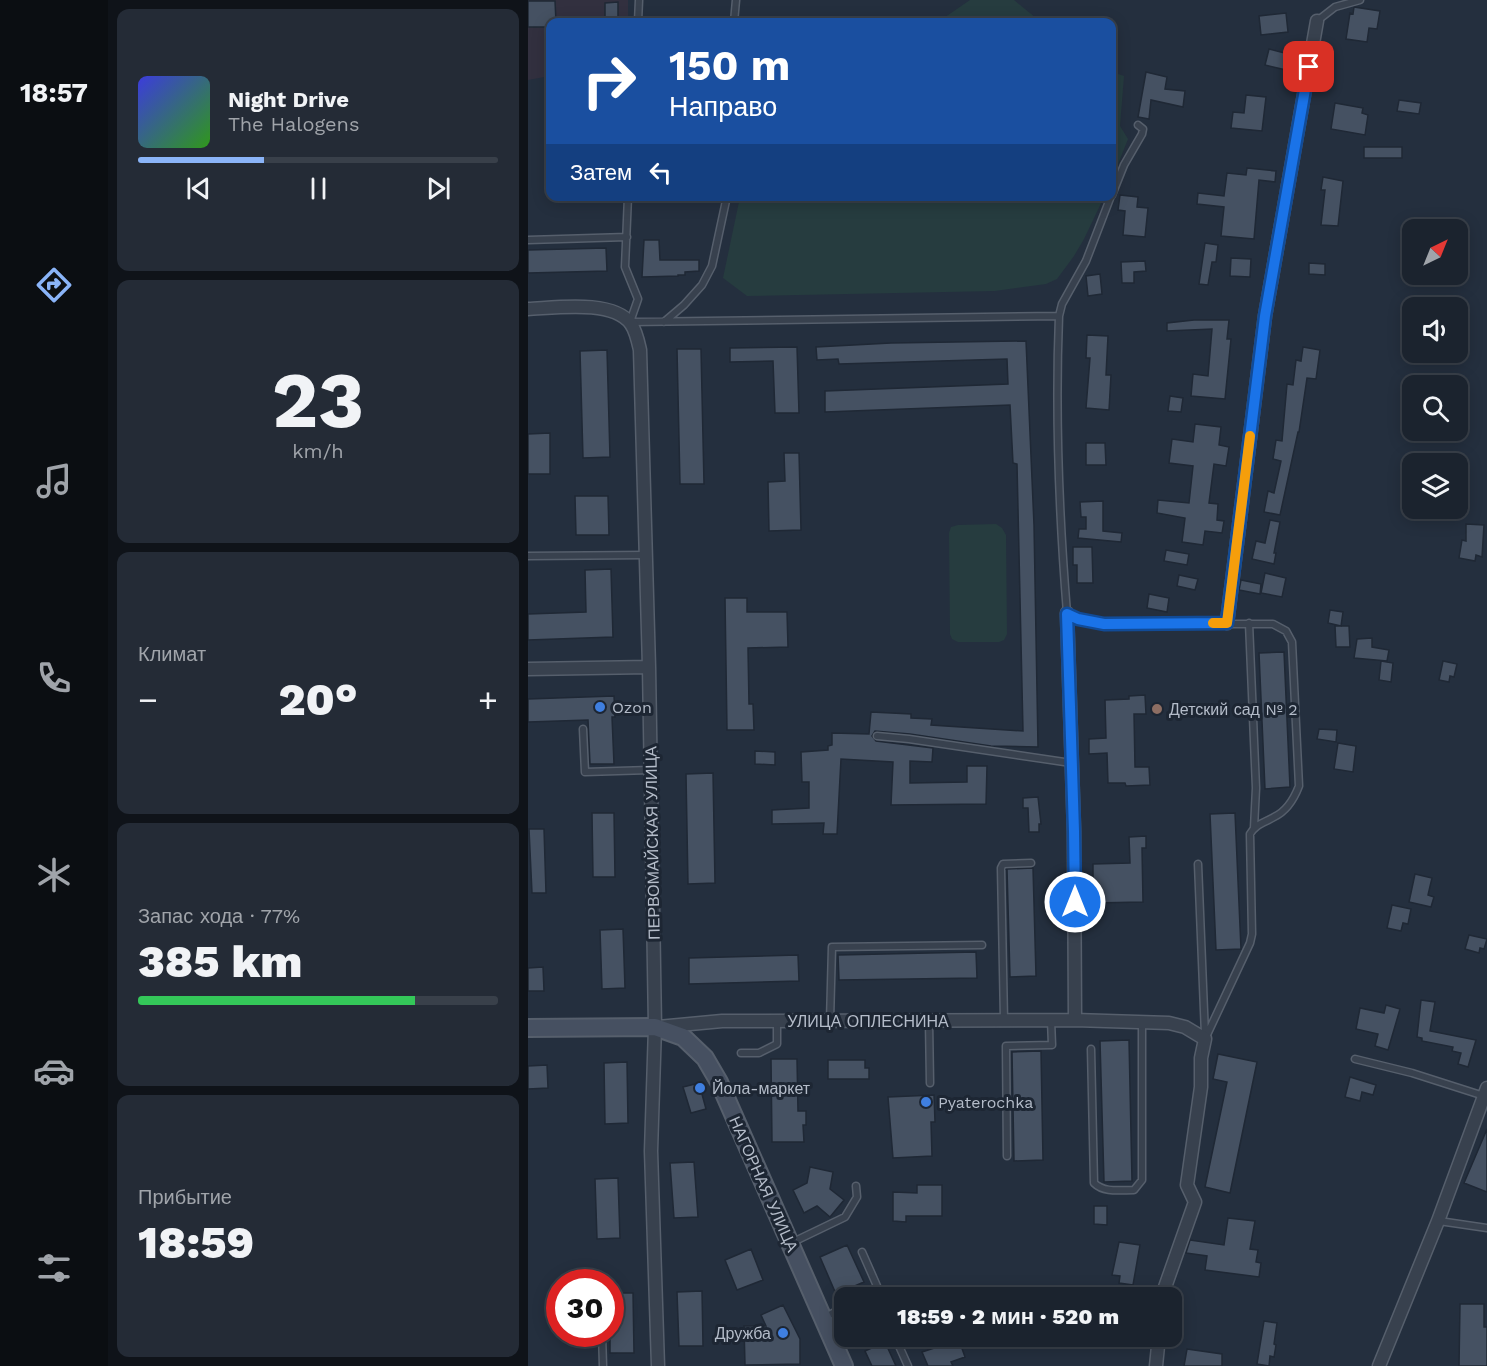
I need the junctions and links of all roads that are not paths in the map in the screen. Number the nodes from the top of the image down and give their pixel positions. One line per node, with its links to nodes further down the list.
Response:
1 (639, 0): 4 (lane)
2 (736, 0): 5 (lane)
3 (1360, 0): 6 (lane)
4 (638, 18)
5 (734, 18)
6 (1317, 21): 21 (street)
7 (1138, 125): 8 (lane)
8 (1116, 184)
9 (628, 201): 12 (lane)
10 (726, 201): 17 (lane)
11 (1109, 201): 15 (lane)
12 (627, 237): 13 (lane); 16 (lane)
13 (528, 240)
14 (528, 309): 16 (street)
15 (1059, 316): 17 (lane); 20 (lane)
16 (630, 322): 17 (lane); 18 (street, ПЕРВОМАЙСКАЯ УЛИЦА)
17 (664, 322)
18 (646, 555): 19 (lane); 23 (street, ПЕРВОМАЙСКАЯ УЛИЦА)
19 (528, 556)
20 (1067, 614): 21 (lane); 27 (street)
21 (1227, 623): 22 (lane)
22 (1249, 623): 29 (lane); 29 (lane)
23 (649, 667): 24 (street); 28 (street, ПЕРВОМАЙСКАЯ УЛИЦА)
24 (528, 669)
25 (583, 729): 28 (lane)
26 (877, 736): 27 (lane)
27 (1072, 763): 36 (street)
28 (651, 770): 40 (street, ПЕРВОМАЙСКАЯ УЛИЦА)
29 (1254, 828): 42 (lane)
30 (1031, 863): 34 (lane)
31 (1198, 864): 42 (lane)
32 (982, 945): 38 (lane)
33 (929, 1020): 34 (street, УЛИЦА ОПЛЕСНИНА); 38 (street, УЛИЦА ОПЛЕСНИНА); 46 (lane)
34 (1004, 1020): 35 (street, УЛИЦА ОПЛЕСНИНА)
35 (1051, 1020): 36 (street, УЛИЦА ОПЛЕСНИНА); 48 (lane)
36 (1075, 1020): 39 (street, УЛИЦА ОПЛЕСНИНА)
37 (777, 1021): 38 (street, УЛИЦА ОПЛЕСНИНА); 40 (street, УЛИЦА ОПЛЕСНИНА); 44 (lane)
38 (830, 1021)
39 (1142, 1022): 42 (street, УЛИЦА ОПЛЕСНИНА); 43 (lane)
40 (655, 1027): 41 (main road, УЛИЦА ОПЛЕСНИНА); 52 (main road, НАГОРНАЯ УЛИЦА); 62 (street, ПЕРВОМАЙСКАЯ УЛИЦА)
41 (528, 1028)
42 (1205, 1039): 55 (street)
43 (1091, 1049)
44 (741, 1053)
45 (1355, 1059): 47 (lane)
46 (930, 1083)
47 (1485, 1092): 50 (street)
48 (1007, 1156)
49 (856, 1186): 52 (lane)
50 (1438, 1221): 51 (lane); 66 (street)
51 (1487, 1228)
52 (791, 1244): 57 (main road, НАГОРНАЯ УЛИЦА)
53 (862, 1252): 54 (lane)
54 (877, 1287)
55 (1165, 1287)
56 (834, 1312): 57 (lane)
57 (823, 1318): 63 (main road, НАГОРНАЯ УЛИЦА)
58 (602, 1347): 61 (lane)
59 (900, 1347): 64 (lane)
60 (1158, 1347): 65 (street)
61 (603, 1366)
62 (658, 1366)
63 (844, 1366)
64 (908, 1366)
65 (1156, 1366)
66 (1379, 1366)

